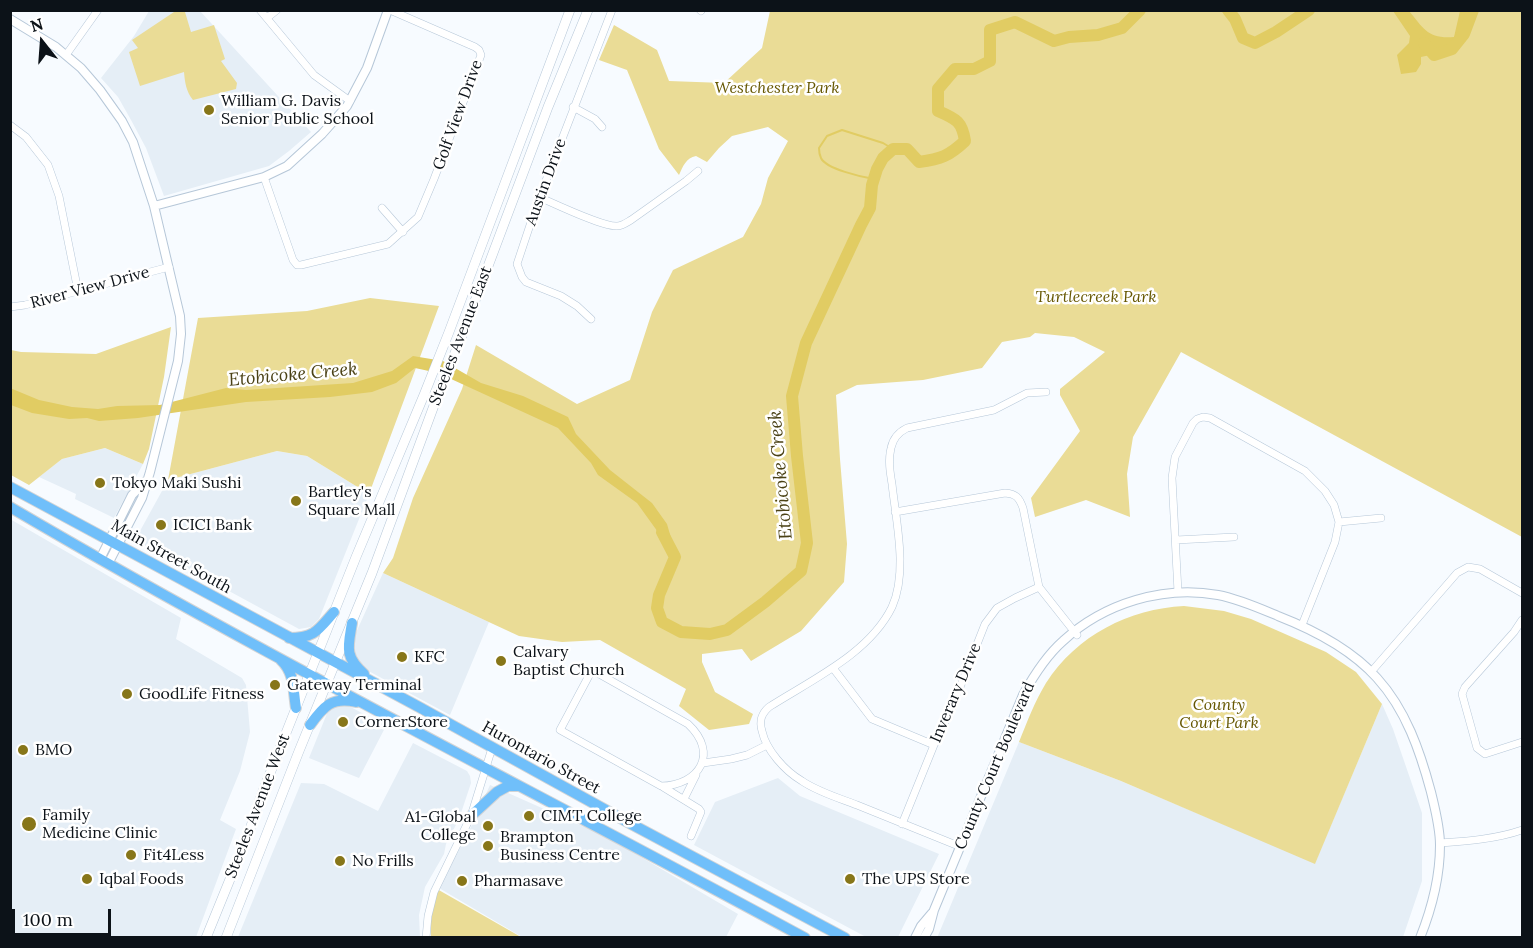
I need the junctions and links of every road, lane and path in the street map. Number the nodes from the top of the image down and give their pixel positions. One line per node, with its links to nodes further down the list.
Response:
1 (98, 10): 10 (street)
2 (260, 10): 8 (street)
3 (277, 10): 8 (street)
4 (389, 10): 11 (street); 20 (street, Golf View Drive)
5 (570, 10): 40 (main road, Steeles Avenue East)
6 (588, 10): 42 (main road, Steeles Avenue East)
7 (612, 10): 12 (street, Austin Drive)
8 (267, 18): 11 (street)
9 (10, 19): 10 (street)
10 (66, 55): 18 (street)
11 (350, 101): 16 (street)
12 (573, 107): 14 (street); 17 (street, Austin Drive)
13 (11, 125): 22 (street)
14 (602, 127)
15 (698, 171): 17 (street)
16 (264, 177): 18 (street); 20 (street, Golf View Drive)
17 (539, 197): 24 (street, Austin Drive)
18 (154, 206): 21 (street)
19 (382, 208): 20 (street)
20 (403, 232)
21 (169, 267): 22 (street, River View Drive); 33 (street)
22 (78, 291): 23 (street, River View Drive)
23 (10, 307)
24 (591, 319)
25 (1046, 392): 28 (street)
26 (10, 487): 33 (main road, Main Street South)
27 (10, 507): 34 (main road)
28 (895, 512): 35 (street); 49 (street)
29 (1382, 518): 30 (street)
30 (1339, 522): 32 (street); 43 (street)
31 (1234, 537): 32 (street)
32 (1176, 540): 37 (street)
33 (113, 543): 34 (street); 36 (main road, Main Street South)
34 (104, 561): 39 (main road)
35 (1039, 587): 44 (street); 59 (street, Inverary Drive)
36 (202, 591): 39 (main road); 45 (main road, Main Street South)
37 (1178, 592): 43 (street, County Court Boulevard); 44 (street, County Court Boulevard)
38 (1522, 592): 50 (street)
39 (193, 610): 47 (main road)
40 (334, 612): 45 (main road); 46 (main road, Steeles Avenue East)
41 (1522, 620): 57 (street)
42 (352, 623): 48 (main road, Steeles Avenue East); 53 (main road)
43 (1302, 625): 50 (street, County Court Boulevard)
44 (1076, 633): 73 (street, County Court Boulevard)
45 (289, 638): 46 (main road, Main Street South)
46 (318, 653): 48 (main road, Hurontario Street); 51 (main road, Steeles Avenue East)
47 (276, 656): 51 (main road); 55 (main road)
48 (335, 663): 52 (main road, Steeles Avenue West); 53 (main road, Hurontario Street)
49 (833, 668): 58 (street); 59 (street)
50 (1371, 672): 72 (street, County Court Boulevard)
51 (309, 674): 52 (main road, Hurontario Street); 55 (main road, Steeles Avenue West)
52 (327, 683): 54 (main road, Hurontario Street); 56 (main road, Steeles Avenue West)
53 (375, 684): 60 (main road, Hurontario Street)
54 (368, 705): 56 (main road); 62 (main road, Hurontario Street)
55 (296, 708): 69 (main road, Steeles Avenue West)
56 (310, 725): 74 (main road, Steeles Avenue West)
57 (1522, 742)
58 (767, 745): 61 (street); 68 (street)
59 (934, 745): 68 (street, Inverary Drive)
60 (492, 748): 62 (street); 80 (main road, Hurontario Street)
61 (703, 762): 63 (street); 64 (street)
62 (487, 768): 65 (main road, Hurontario Street); 67 (street)
63 (698, 770): 64 (street); 66 (street)
64 (660, 786): 66 (street)
65 (521, 787): 67 (main road); 79 (main road, Hurontario Street)
66 (684, 799): 71 (street)
67 (471, 816): 78 (street)
68 (902, 824): 73 (street)
69 (250, 829): 74 (main road); 76 (main road, Steeles Avenue West)
70 (1522, 830): 72 (street)
71 (690, 836)
72 (1440, 843): 83 (street, County Court Boulevard)
73 (961, 847): 75 (street, County Court Boulevard)
74 (258, 858): 77 (main road, Steeles Avenue West)
75 (934, 910): 81 (street, County Court Boulevard); 82 (street, County Court Boulevard)
76 (206, 938)
77 (226, 938)
78 (426, 938)
79 (805, 938)
80 (845, 938)
81 (915, 938)
82 (924, 938)
83 (1420, 938)

